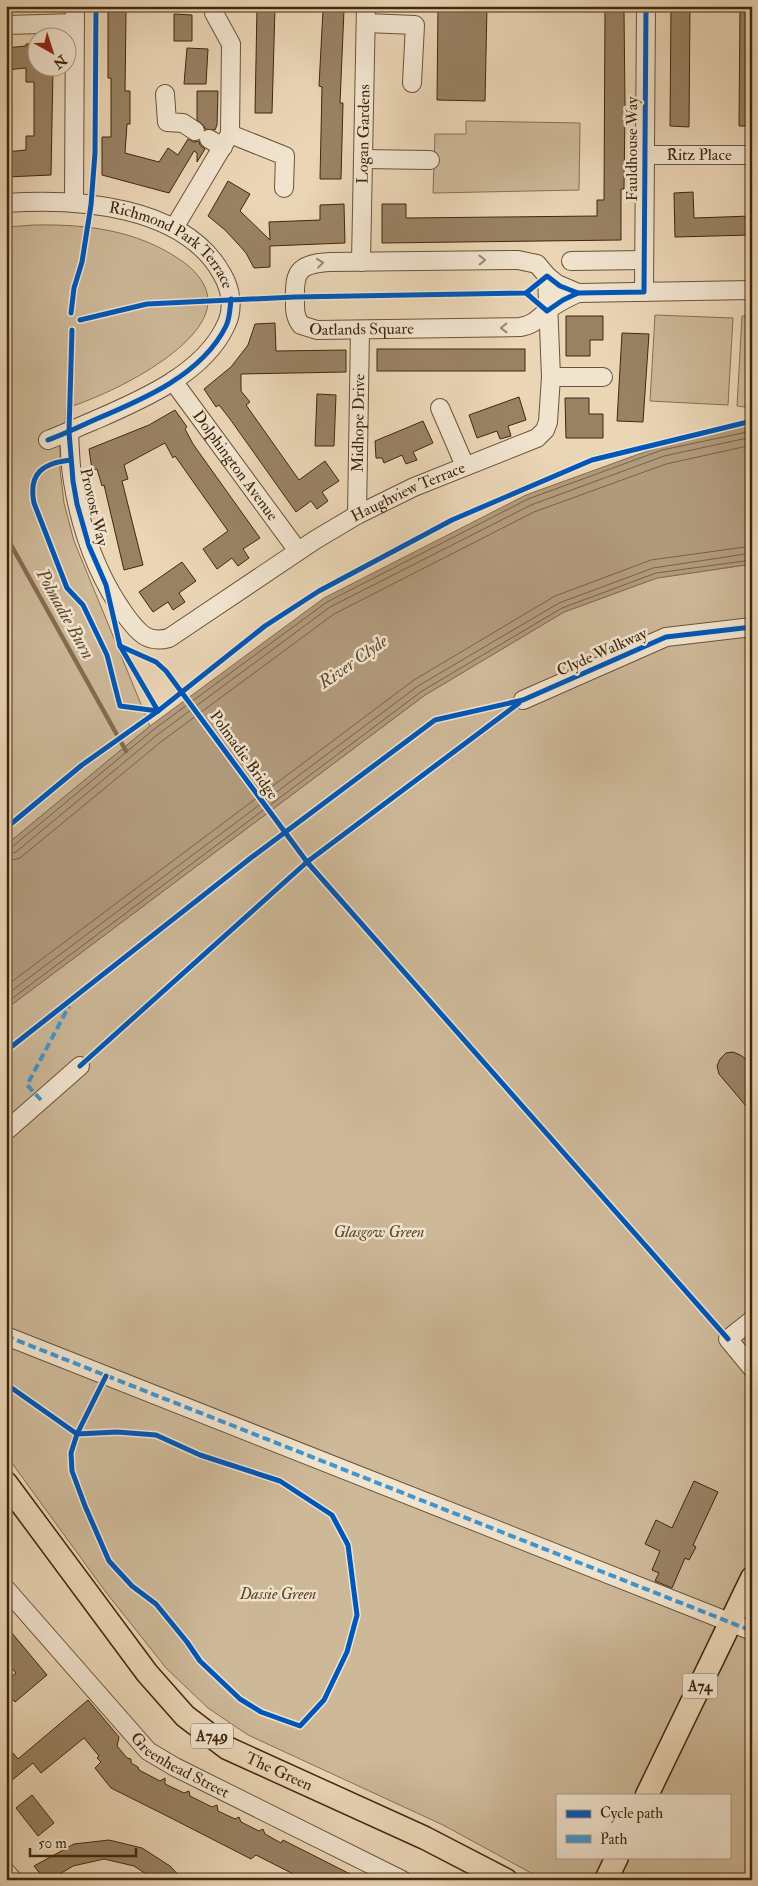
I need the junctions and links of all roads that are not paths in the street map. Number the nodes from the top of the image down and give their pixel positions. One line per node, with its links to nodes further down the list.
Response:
1 (214, 6): 8 (street)
2 (646, 6): 9 (street, Fauldhouse Way)
3 (75, 15): 5 (street); 15 (street)
4 (366, 15): 6 (street); 11 (street, Logan Gardens)
5 (6, 25)
6 (412, 83)
7 (165, 94): 8 (street)
8 (214, 138): 13 (street); 16 (street)
9 (645, 155): 10 (street, Ritz Place); 17 (street, Fauldhouse Way)
10 (752, 155)
11 (363, 159): 12 (street); 19 (street, Logan Gardens)
12 (430, 160)
13 (284, 188)
14 (6, 203): 15 (street, Richmond Park Terrace)
15 (74, 203): 16 (street, Richmond Park Terrace)
16 (174, 228): 28 (street, Richmond Park Terrace)
17 (644, 260): 18 (street); 22 (street, Fauldhouse Way)
18 (571, 261)
19 (361, 262): 20 (street, Oatlands Square, one-way to 20); 25 (street, Oatlands Square, one-way to 19)
20 (547, 276): 23 (street, Oatlands Square); 24 (street)
21 (752, 290): 22 (street)
22 (644, 292): 23 (street)
23 (578, 293): 24 (street, Oatlands Square)
24 (547, 311): 25 (street, Oatlands Square, one-way to 25); 26 (street, Haughview Terrace)
25 (360, 330): 33 (street, Midhope Drive)
26 (551, 377): 27 (street); 32 (street, Haughview Terrace)
27 (603, 377)
28 (173, 381): 30 (street); 34 (street, Dolphington Avenue)
29 (440, 408): 32 (street)
30 (69, 432): 31 (street); 36 (street, Provost Way)
31 (48, 440)
32 (465, 466): 33 (street, Haughview Terrace)
33 (357, 515): 34 (street, Haughview Terrace)
34 (298, 551): 36 (street, Haughview Terrace)
35 (752, 627): 37 (street, Clyde Walkway)
36 (178, 634)
37 (523, 700)
38 (80, 1066): 39 (street)
39 (6, 1131)
40 (752, 1320): 42 (street)
41 (6, 1336): 46 (street)
42 (752, 1368)
43 (6, 1483): 53 (main road, The Green / A749)
44 (752, 1578): 46 (main road, A74)
45 (6, 1589): 52 (street, Greenhead Street)
46 (730, 1624): 47 (street); 48 (main road, A74)
47 (752, 1631)
48 (647, 1794)
49 (616, 1858): 54 (main road)
50 (6, 1872): 51 (street)
51 (12, 1880)
52 (402, 1880)
53 (506, 1880)
54 (606, 1880)

